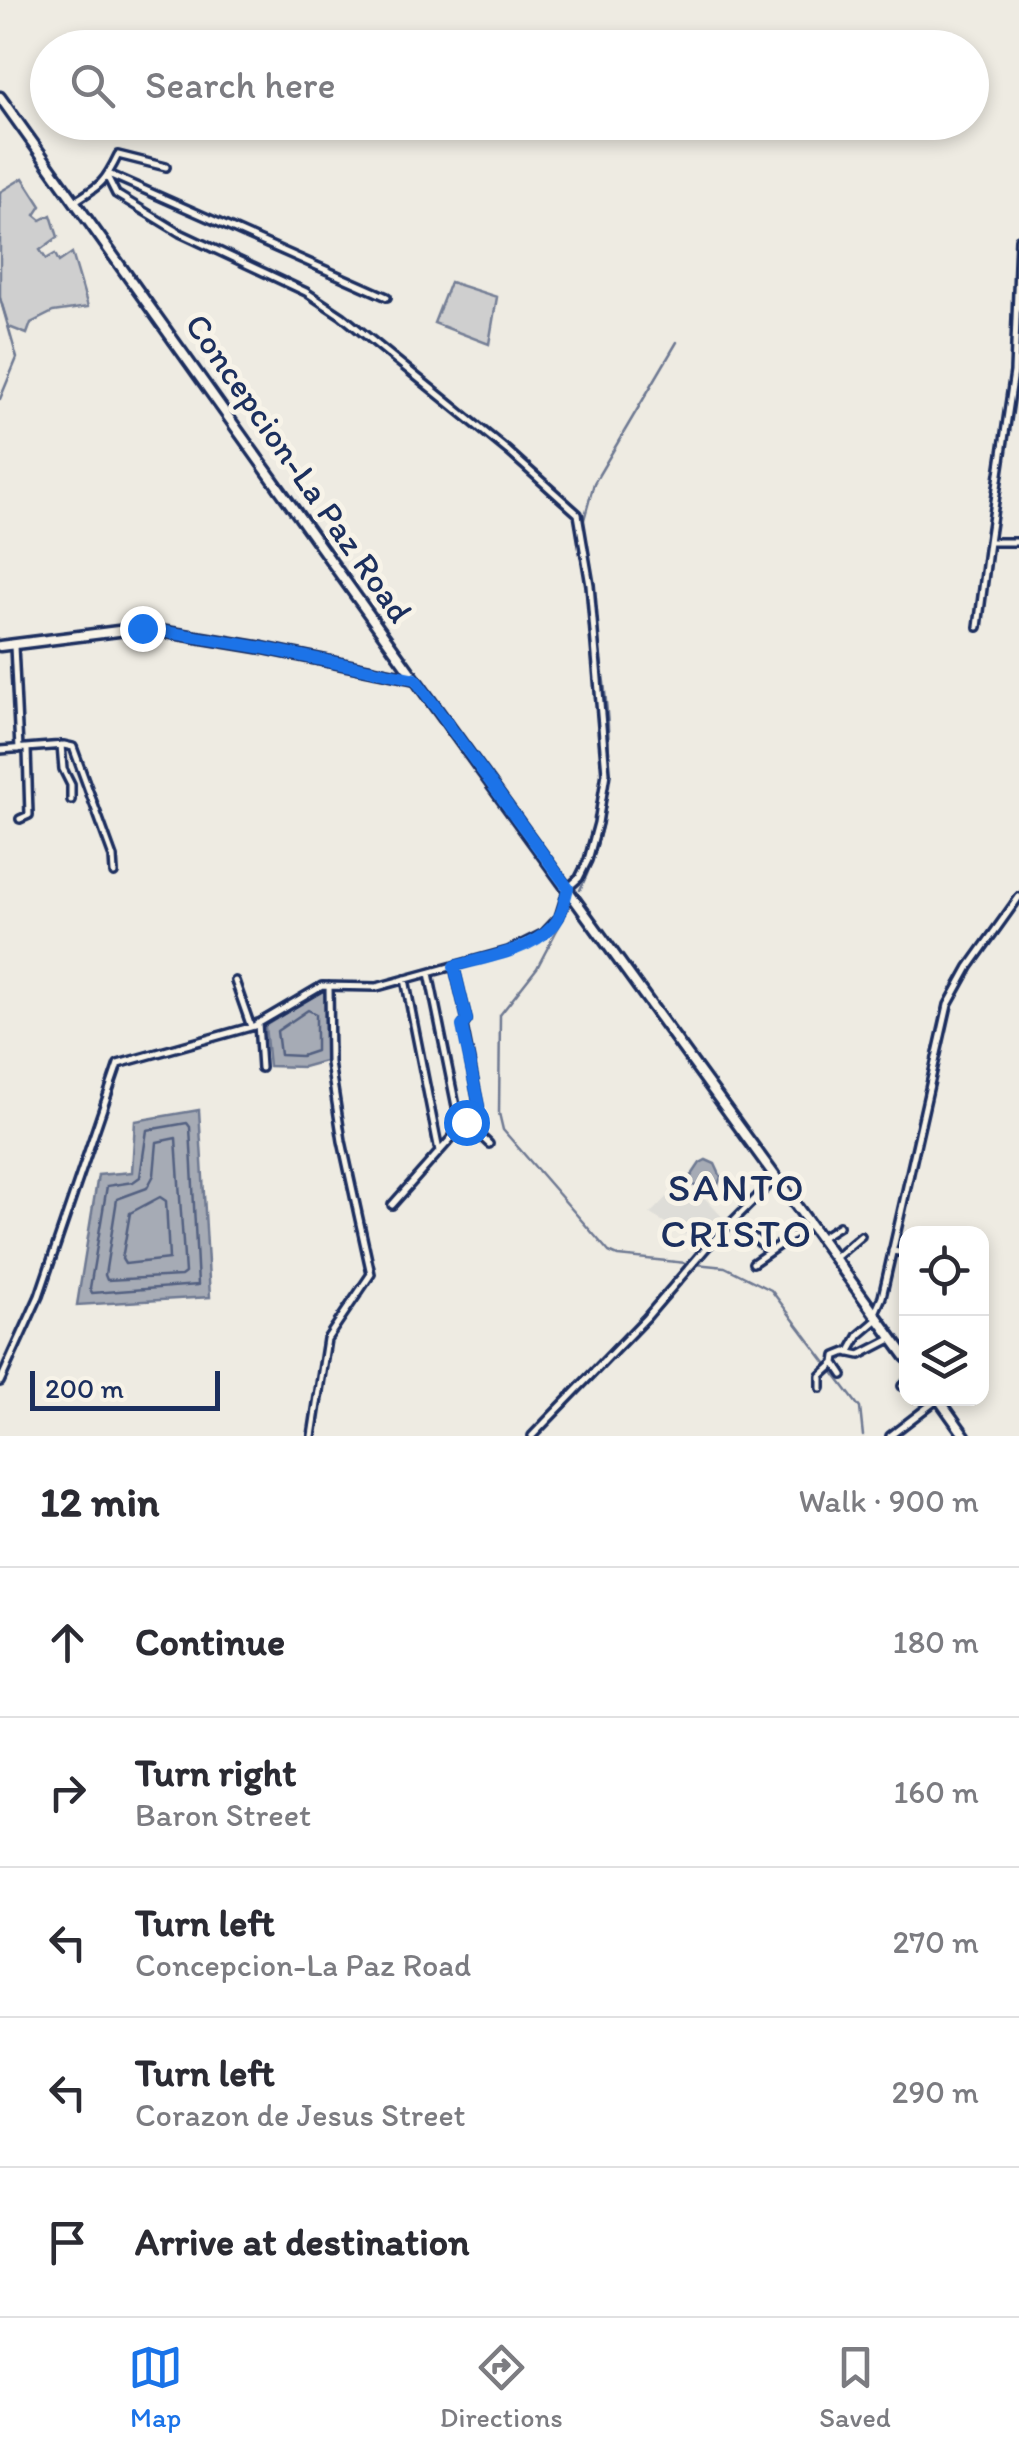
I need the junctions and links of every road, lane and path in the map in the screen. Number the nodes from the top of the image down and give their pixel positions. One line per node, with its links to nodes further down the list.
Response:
1 (0, 97): 2 (main road, Concepcion-La Paz Road)
2 (4, 111): 5 (main road, Concepcion-La Paz Road)
3 (166, 167): 4 (street)
4 (109, 177): 5 (street); 7 (street); 21 (street)
5 (74, 201): 13 (main road, Concepcion-La Paz Road)
6 (1019, 238): 8 (street)
7 (387, 298)
8 (988, 542): 9 (street); 10 (street)
9 (1019, 542)
10 (978, 627)
11 (0, 646): 12 (main road)
12 (14, 646): 13 (main road); 16 (street)
13 (415, 679): 21 (main road, Concepcion-La Paz Road)
14 (62, 745): 15 (street); 18 (street); 20 (street)
15 (27, 748): 16 (street); 19 (street)
16 (19, 749): 17 (street)
17 (0, 750)
18 (71, 800)
19 (20, 819)
20 (114, 874)
21 (568, 888): 23 (street); 34 (main road, Concepcion-La Paz Road)
22 (1019, 897): 41 (street)
23 (454, 966): 24 (street); 30 (street)
24 (429, 972): 25 (street); 31 (street)
25 (405, 980): 27 (street); 33 (street)
26 (234, 982): 28 (street)
27 (329, 986): 28 (street); 56 (street)
28 (254, 1025): 29 (street); 52 (street)
29 (260, 1068)
30 (466, 1122): 31 (street); 32 (street)
31 (460, 1128): 33 (street)
32 (490, 1144)
33 (439, 1152): 35 (street)
34 (776, 1178): 36 (street); 37 (main road, Concepcion-La Paz Road)
35 (392, 1205)
36 (734, 1220): 42 (street); 57 (street)
37 (809, 1224): 40 (main road, Concepcion-La Paz Road); 42 (street)
38 (840, 1226): 40 (street)
39 (860, 1236): 44 (street)
40 (820, 1238): 44 (main road, Concepcion-La Paz Road)
41 (892, 1250): 43 (street); 46 (street)
42 (769, 1251): 45 (street)
43 (899, 1252)
44 (835, 1258): 46 (main road, Concepcion-La Paz Road)
45 (753, 1262)
46 (877, 1315): 47 (main road, Concepcion-La Paz Road); 49 (street)
47 (893, 1338): 48 (main road, Concepcion-La Paz Road); 49 (street)
48 (899, 1346)
49 (850, 1353): 50 (street)
50 (831, 1365): 51 (street); 53 (street)
51 (843, 1375)
52 (0, 1382)
53 (821, 1388)
54 (929, 1406): 58 (street)
55 (943, 1406): 59 (main road)
56 (312, 1436)
57 (532, 1436)
58 (890, 1436)
59 (965, 1436)

